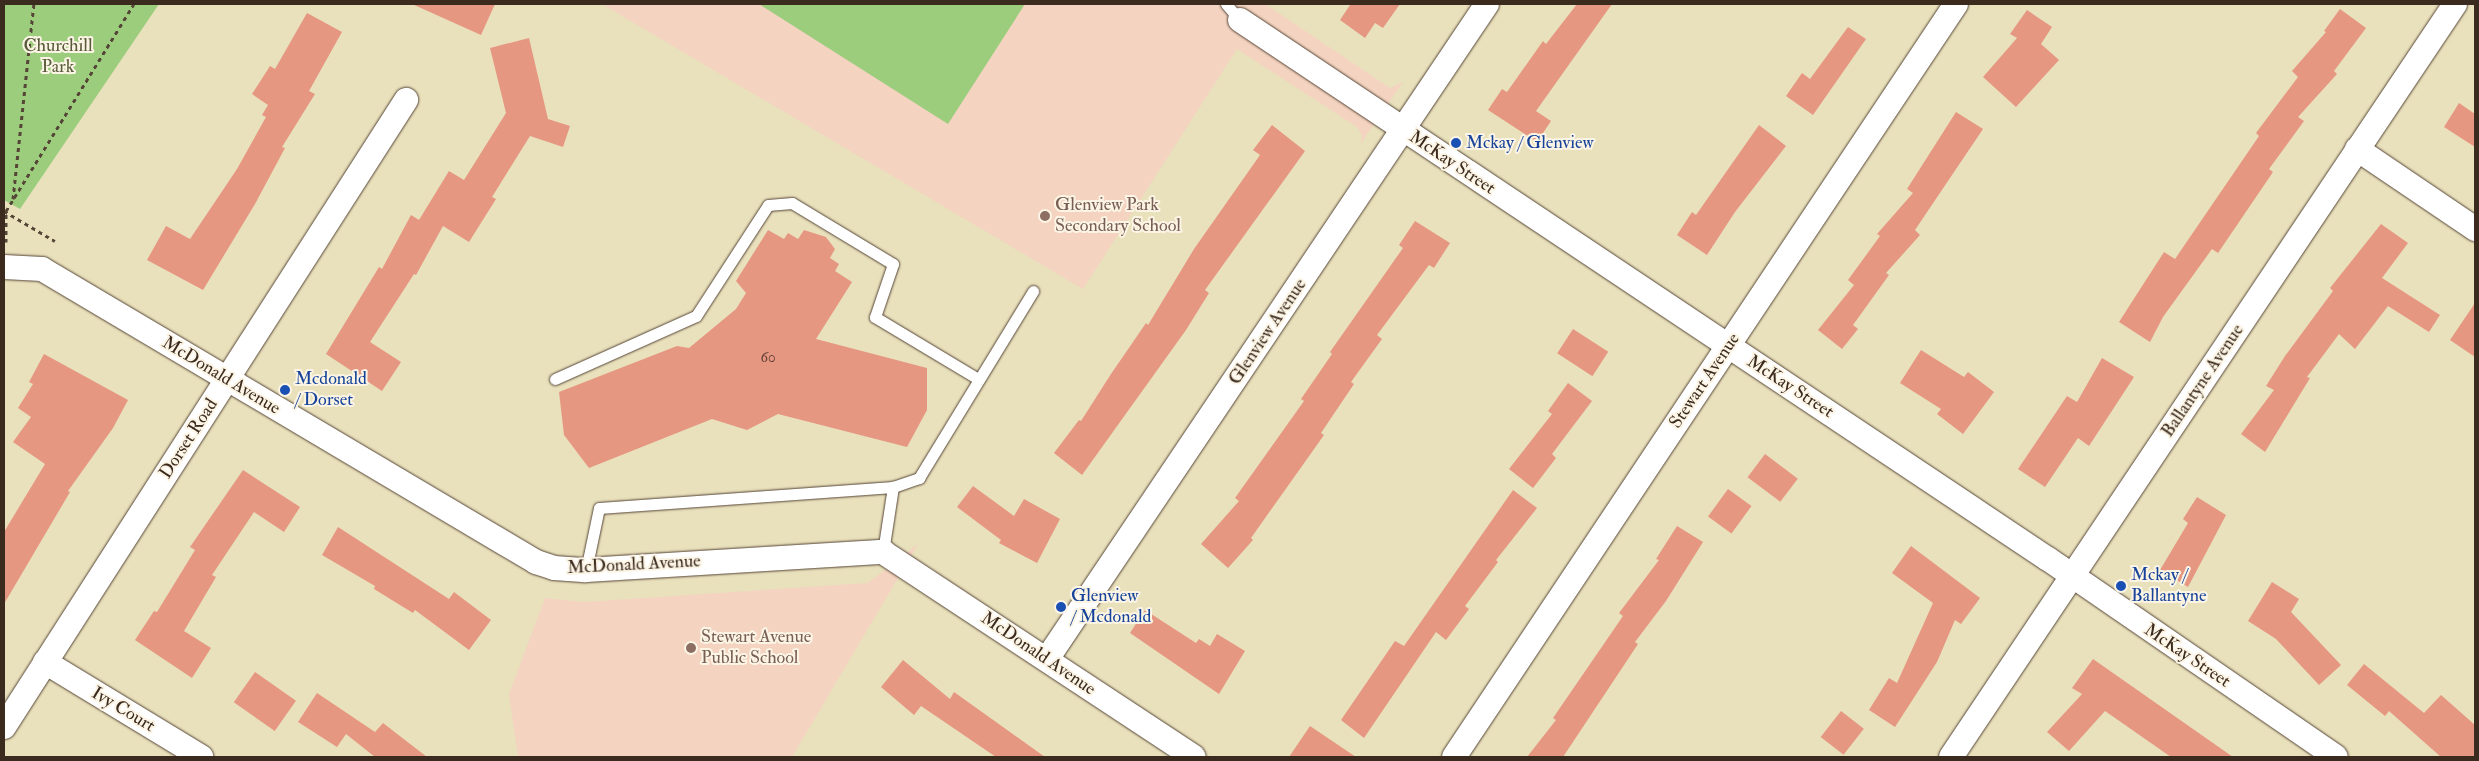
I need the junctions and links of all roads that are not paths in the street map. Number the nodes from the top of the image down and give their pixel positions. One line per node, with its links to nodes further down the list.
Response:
1 (1487, 4): 6 (street, Glenview Avenue)
2 (1956, 4): 11 (street, Stewart Avenue)
3 (2454, 4): 7 (street, Ballantyne Avenue)
4 (1233, 12): 6 (street, McKay Street)
5 (406, 100): 13 (street, Dorset Road)
6 (1403, 130): 11 (street, McKay Street); 19 (street, Glenview Avenue)
7 (2357, 149): 8 (street); 18 (street, Ballantyne Avenue)
8 (2475, 229)
9 (4, 268): 13 (street, McDonald Avenue)
10 (1033, 291): 14 (lane)
11 (1728, 347): 18 (street, McKay Street); 24 (street, Stewart Avenue)
12 (555, 379): 14 (lane)
13 (228, 380): 17 (street, McDonald Avenue); 20 (street, Dorset Road)
14 (978, 380): 15 (lane)
15 (892, 487): 16 (lane); 17 (lane)
16 (883, 552): 17 (street, McDonald Avenue); 19 (street, McDonald Avenue)
17 (586, 570)
18 (2073, 577): 25 (street, Ballantyne Avenue); 26 (street, McKay Street)
19 (1047, 659): 23 (street, McDonald Avenue)
20 (45, 662): 21 (street, Dorset Road); 22 (street, Ivy Court)
21 (4, 727)
22 (201, 757)
23 (1194, 757)
24 (1454, 757)
25 (1951, 757)
26 (2336, 757)

